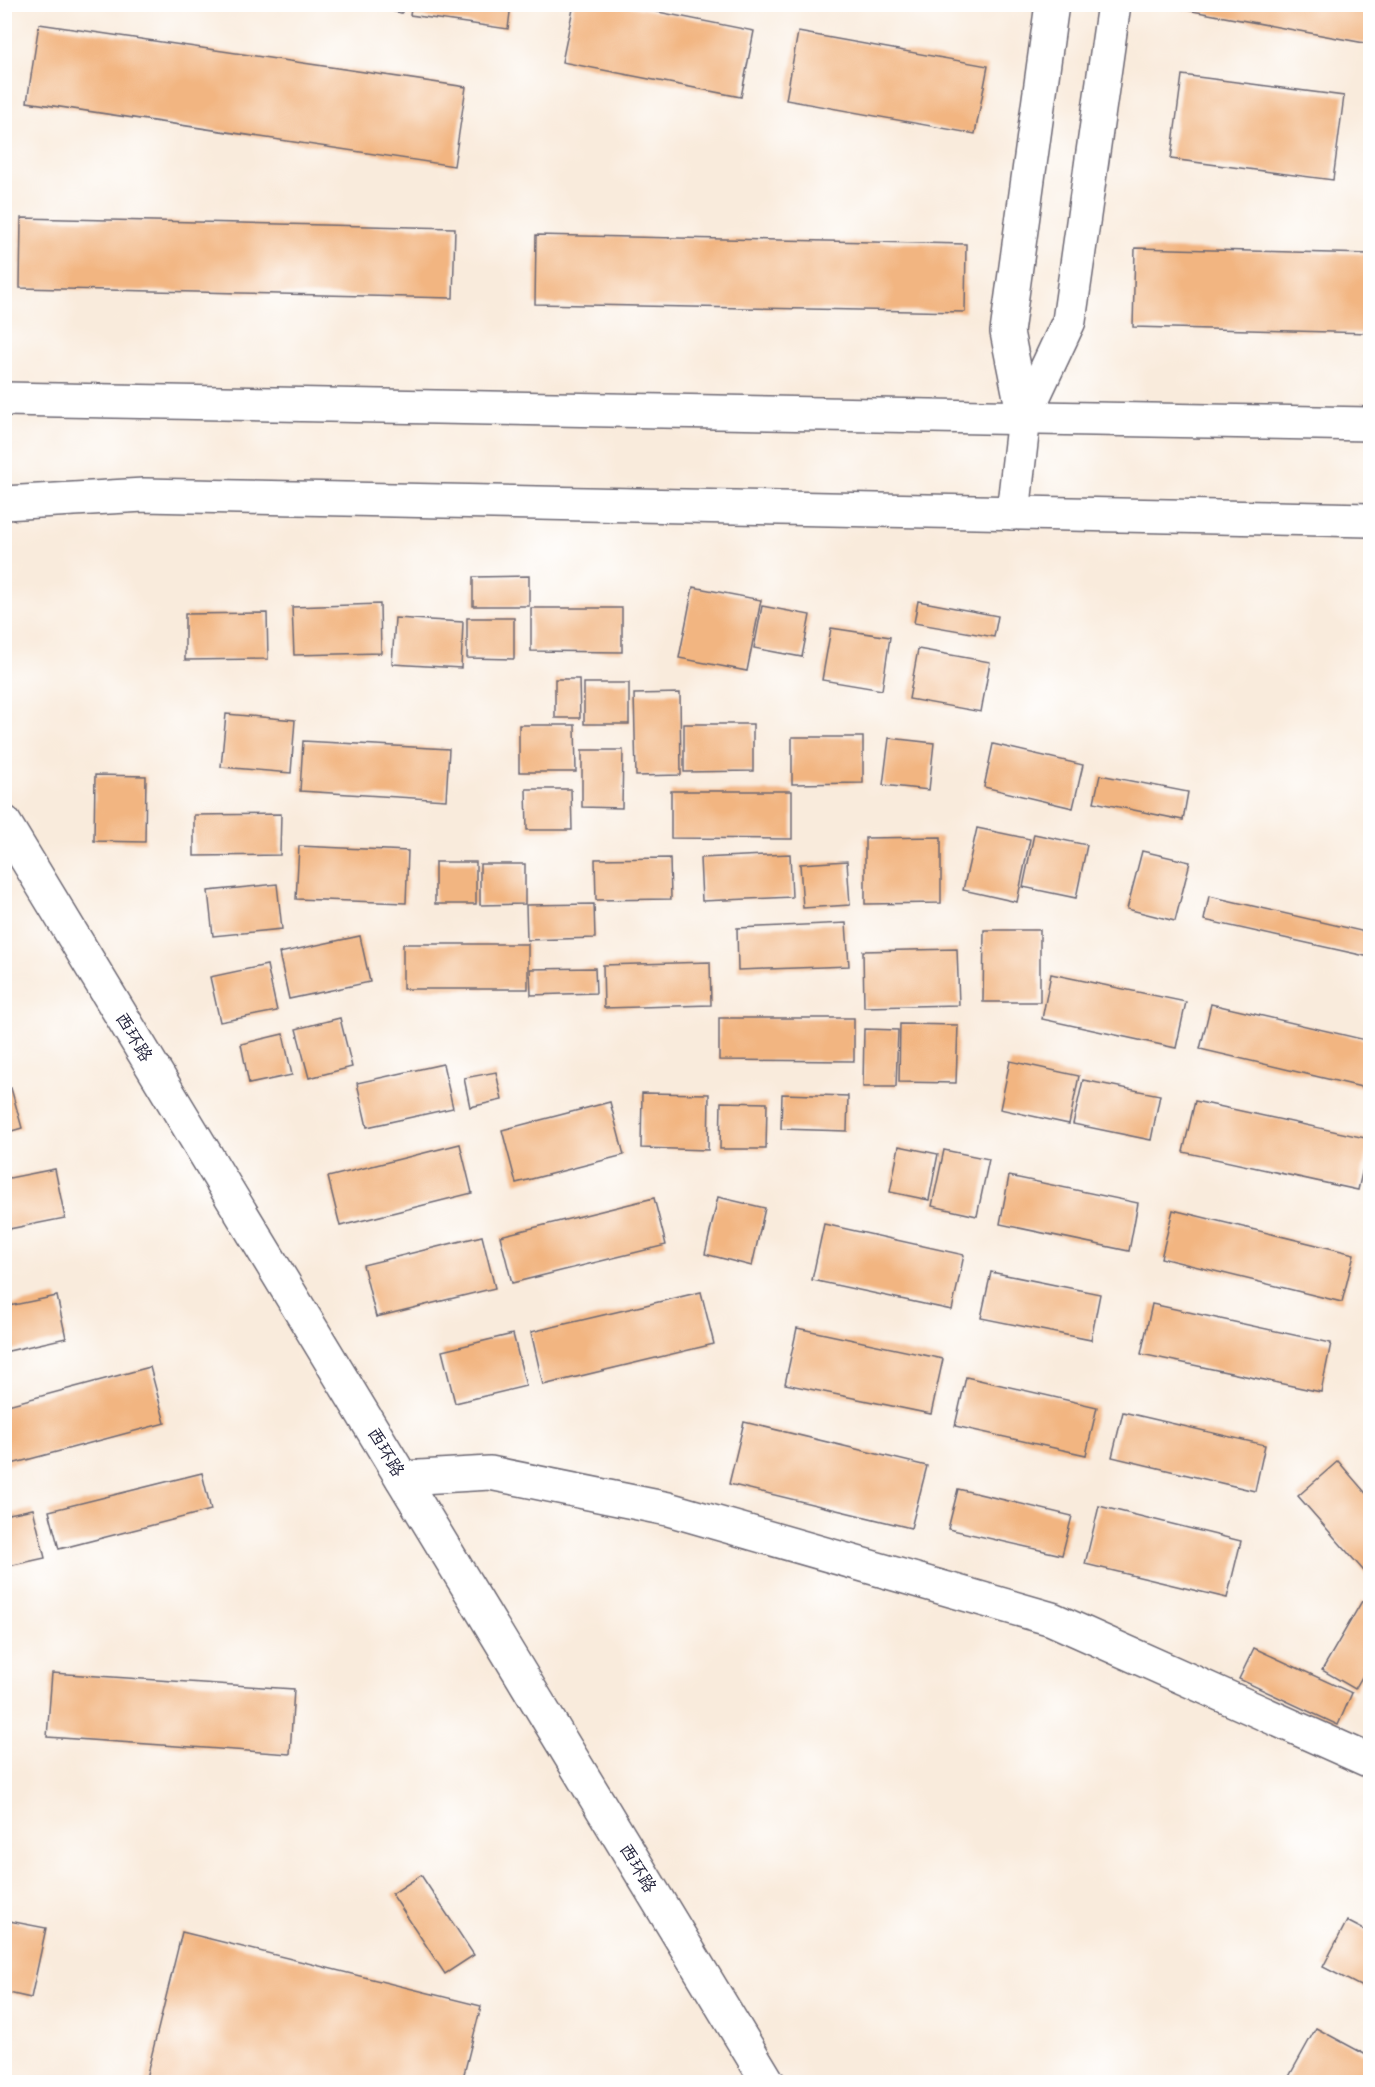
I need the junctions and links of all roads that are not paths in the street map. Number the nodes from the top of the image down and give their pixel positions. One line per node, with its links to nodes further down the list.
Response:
1 (1052, 4): 4 (street)
2 (1114, 4): 4 (street)
3 (4, 399): 4 (street)
4 (1024, 417): 5 (street); 7 (street)
5 (1371, 424)
6 (4, 503): 7 (street)
7 (1013, 513): 8 (street)
8 (1371, 520)
9 (4, 822): 10 (street, 西环路)
10 (402, 1478): 11 (street); 12 (street, 西环路)
11 (1371, 1761)
12 (768, 2082)

